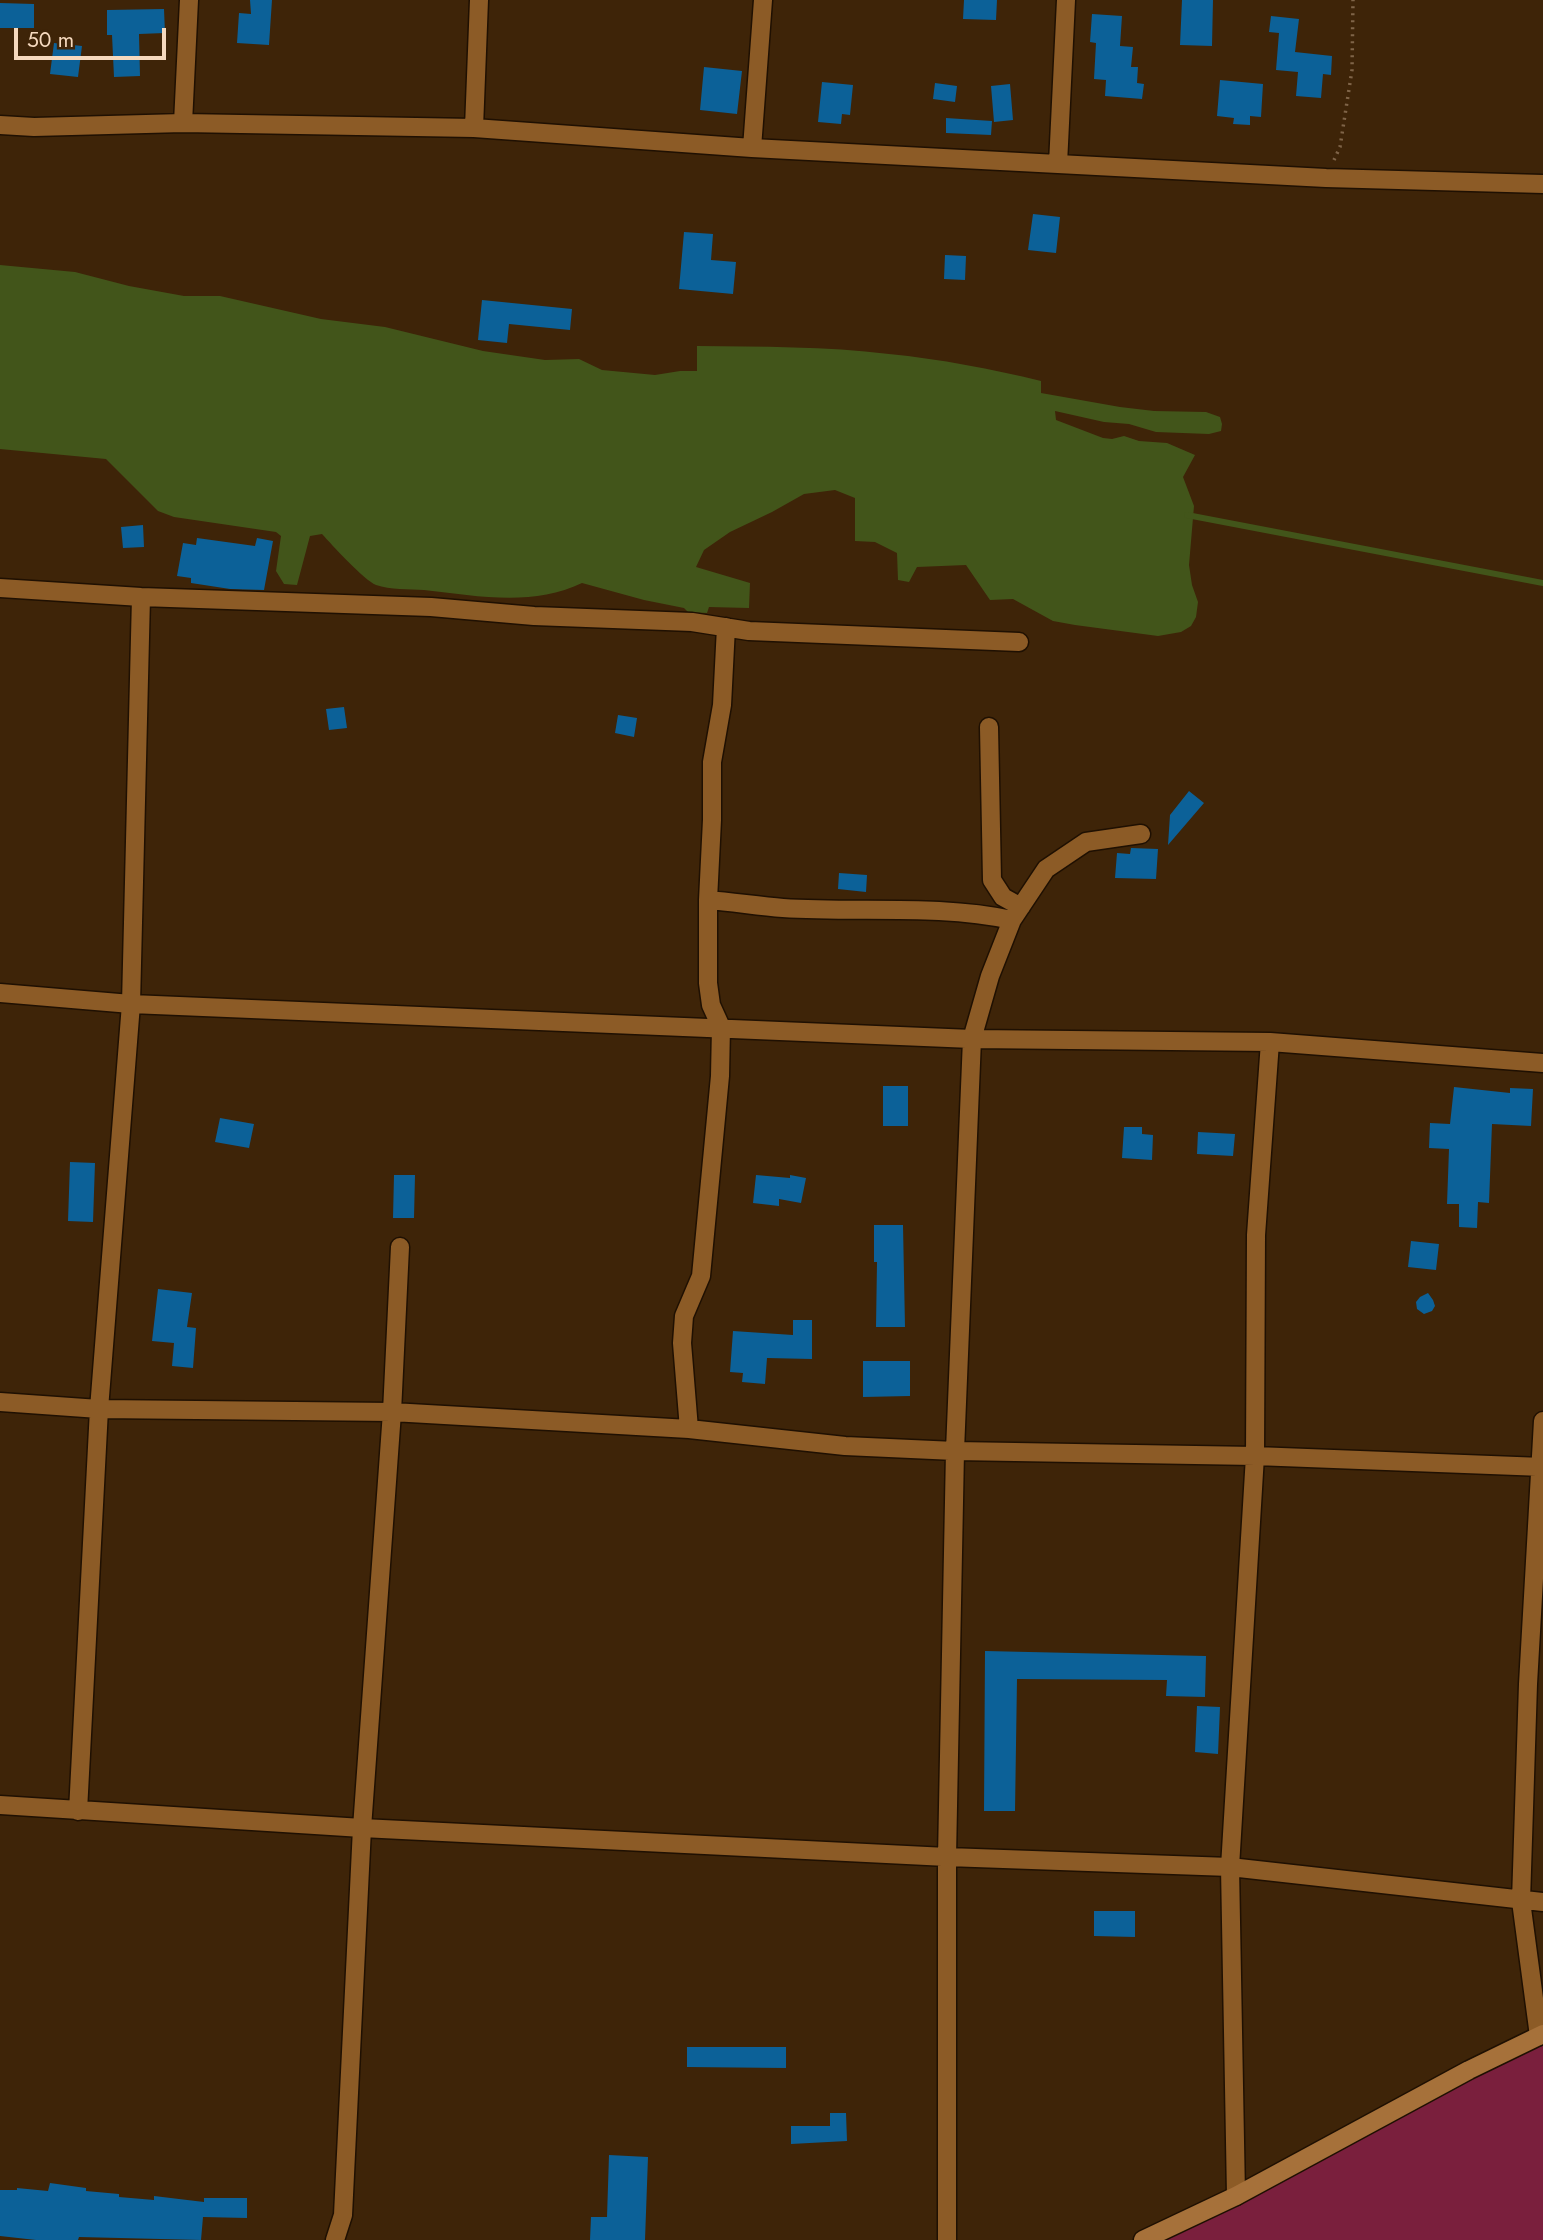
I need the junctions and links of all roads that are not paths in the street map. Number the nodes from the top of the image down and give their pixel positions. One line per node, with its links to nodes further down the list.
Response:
1 (189, 0): 5 (street)
2 (480, 0): 7 (street)
3 (763, 0): 8 (street)
4 (1066, 0): 9 (street)
5 (183, 122): 6 (street); 7 (street)
6 (0, 125)
7 (474, 128): 8 (street)
8 (752, 148): 9 (street)
9 (1058, 164): 10 (street)
10 (1543, 184)
11 (0, 588): 12 (street)
12 (141, 597): 13 (street); 20 (street)
13 (726, 627): 14 (street); 17 (street)
14 (1019, 642)
15 (989, 727): 18 (street)
16 (1141, 834): 18 (street)
17 (708, 900): 18 (street); 21 (street)
18 (1016, 914): 22 (street)
19 (0, 993): 20 (street)
20 (131, 1004): 21 (street); 27 (street)
21 (721, 1027): 22 (street); 30 (street)
22 (972, 1039): 23 (street); 31 (street)
23 (1270, 1042): 24 (street); 32 (street)
24 (1543, 1063)
25 (400, 1247): 28 (street)
26 (0, 1402): 27 (street)
27 (99, 1409): 28 (street); 35 (street)
28 (392, 1412): 30 (street); 36 (street)
29 (1543, 1421): 33 (street)
30 (689, 1429): 31 (street)
31 (954, 1451): 32 (street); 37 (street)
32 (1255, 1456): 33 (street); 38 (street)
33 (1542, 1467): 39 (street)
34 (0, 1805): 35 (street)
35 (78, 1811): 36 (street)
36 (362, 1828): 37 (street); 43 (street)
37 (947, 1857): 38 (street); 44 (street)
38 (1230, 1867): 39 (street); 42 (street)
39 (1521, 1901): 40 (street); 41 (street)
40 (1543, 1902)
41 (1541, 2035): 42 (main road)
42 (1236, 2196): 45 (main road)
43 (335, 2240)
44 (947, 2240)
45 (1143, 2240)

